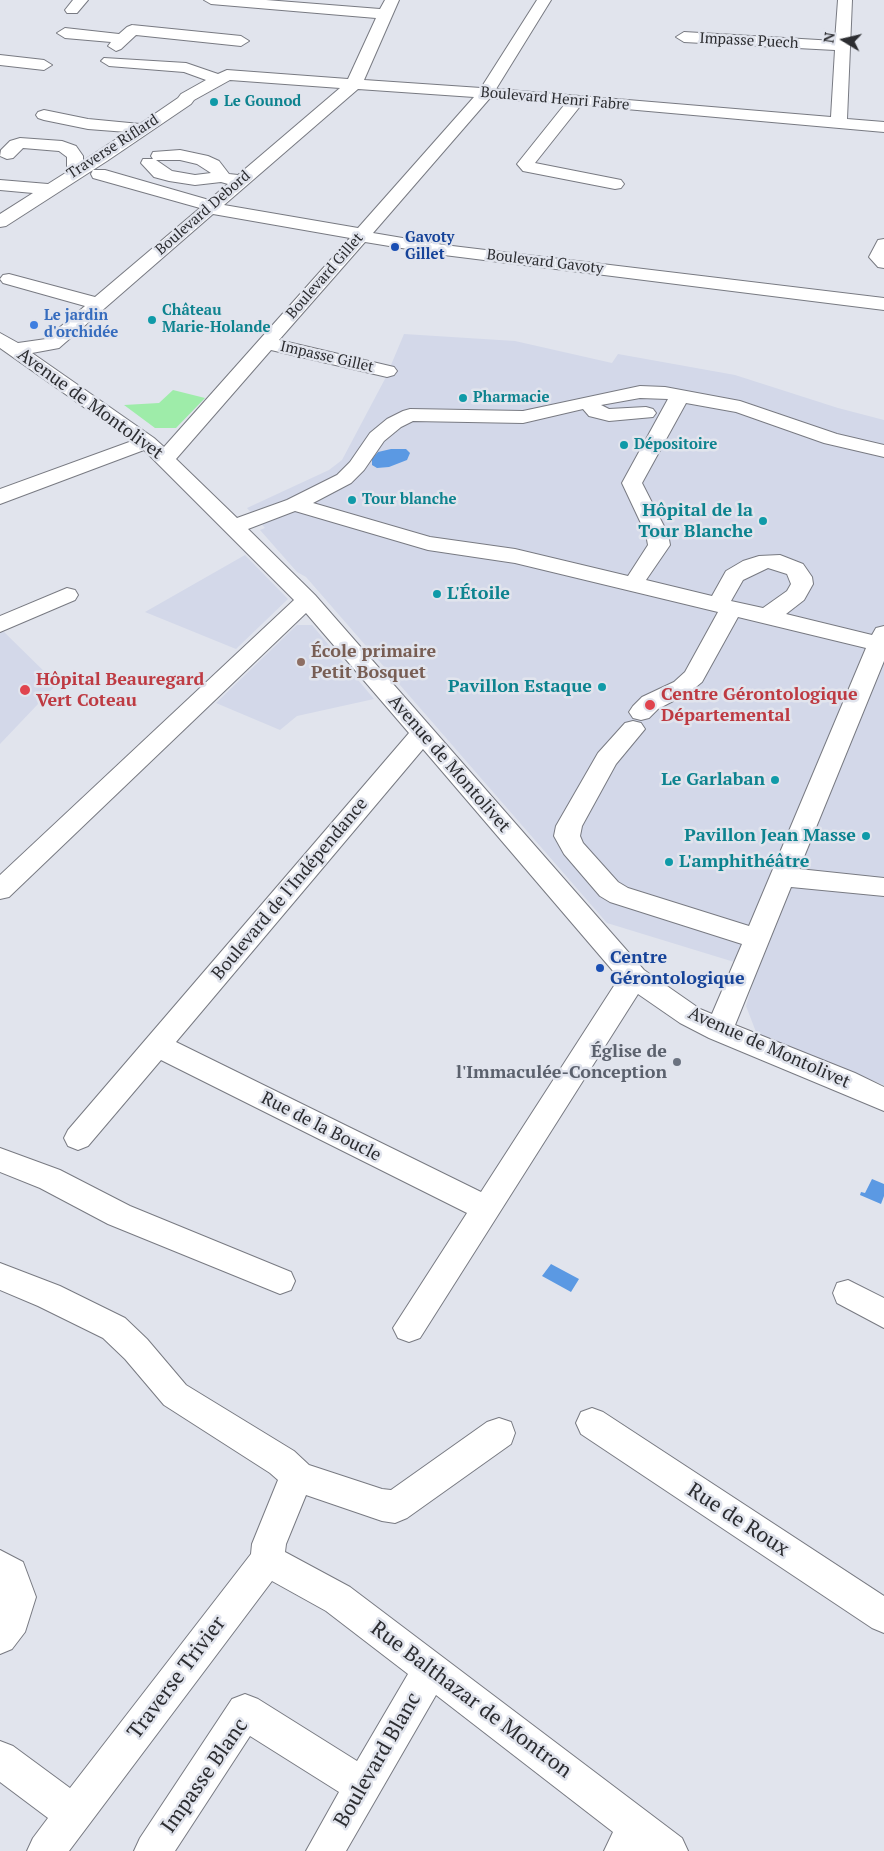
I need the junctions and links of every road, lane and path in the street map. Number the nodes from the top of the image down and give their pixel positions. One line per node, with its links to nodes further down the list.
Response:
1 (211, 0): 5 (street)
2 (392, 0): 6 (street)
3 (544, 0): 16 (street, Boulevard Gillet)
4 (845, 0): 10 (street)
5 (257, 2): 6 (street); 7 (street)
6 (385, 14): 15 (street)
7 (247, 30): 8 (street); 14 (street)
8 (65, 33)
9 (684, 37): 10 (street, Impasse Puech)
10 (843, 46): 19 (street)
11 (0, 60): 13 (street)
12 (109, 61): 14 (street, Boulevard Henri Fabre)
13 (44, 65)
14 (222, 77): 15 (street, Boulevard Henri Fabre); 21 (street, Traverse Riflard)
15 (354, 84): 16 (street, Boulevard Henri Fabre); 28 (street, Boulevard Debord)
16 (486, 93): 17 (street, Boulevard Henri Fabre); 34 (street, Boulevard Gillet)
17 (574, 100): 19 (street, Boulevard Henri Fabre); 29 (street)
18 (44, 115): 21 (street)
19 (839, 123): 20 (street, Boulevard Henri Fabre)
20 (884, 127)
21 (142, 129): 25 (street, Traverse Riflard)
22 (7, 154): 25 (street)
23 (158, 155): 24 (street); 27 (street); 27 (street)
24 (117, 167)
25 (75, 172): 31 (street, Traverse Riflard)
26 (99, 174): 32 (street, Boulevard Gavoty)
27 (221, 177): 28 (street)
28 (240, 181): 32 (street, Boulevard Debord)
29 (616, 184)
30 (0, 185): 31 (street)
31 (48, 189): 33 (street, Traverse Riflard)
32 (210, 207): 34 (street, Boulevard Gavoty); 38 (street, Boulevard Debord)
33 (7, 210)
34 (360, 236): 39 (street, Boulevard Gavoty); 40 (street, Boulevard Gillet)
35 (884, 244): 36 (street)
36 (884, 263)
37 (9, 279): 38 (street)
38 (100, 304): 41 (street, Boulevard Debord)
39 (884, 304)
40 (266, 343): 45 (street, Impasse Gillet); 51 (street, Boulevard Gillet)
41 (52, 344): 42 (street); 44 (street, Boulevard Debord)
42 (12, 347): 43 (street); 44 (street, Avenue de Montolivet)
43 (1, 362)
44 (40, 366): 49 (street, Avenue de Montolivet)
45 (387, 371)
46 (680, 396): 47 (street); 50 (street); 55 (street)
47 (587, 402): 48 (street); 53 (street)
48 (646, 413)
49 (148, 442): 51 (street, Avenue de Montolivet); 52 (street)
50 (884, 451)
51 (166, 458): 54 (street, Avenue de Montolivet)
52 (2, 495)
53 (294, 504): 54 (street); 55 (street)
54 (234, 527): 57 (street, Avenue de Montolivet)
55 (632, 584): 58 (street)
56 (67, 595): 60 (street)
57 (307, 600): 63 (street, Avenue de Montolivet); 66 (street)
58 (724, 607): 59 (street); 59 (street); 62 (street)
59 (766, 616): 61 (street)
60 (0, 624)
61 (882, 638): 64 (street)
62 (637, 720): 67 (lane)
63 (423, 733): 68 (street, Avenue de Montolivet); 70 (street, Boulevard de l'Indépendance)
64 (784, 877): 65 (street); 67 (street)
65 (884, 887)
66 (0, 890)
67 (758, 939): 69 (street)
68 (634, 977): 69 (street, Avenue de Montolivet); 74 (street)
69 (719, 1030): 71 (street, Avenue de Montolivet)
70 (157, 1045): 72 (street, Boulevard de l'Indépendance); 74 (street, Rue de la Boucle)
71 (884, 1100)
72 (78, 1138)
73 (0, 1160): 76 (street)
74 (486, 1209): 79 (street)
75 (0, 1276): 82 (street)
76 (280, 1281)
77 (848, 1293): 78 (street)
78 (884, 1314)
79 (409, 1328)
80 (592, 1423): 85 (street, Rue de Roux)
81 (499, 1433): 82 (street)
82 (293, 1486): 83 (street, Traverse Trivier)
83 (267, 1560): 87 (street, Rue Balthazar de Montron); 90 (street, Traverse Trivier)
84 (0, 1567): 86 (street)
85 (884, 1616)
86 (0, 1637)
87 (431, 1669): 89 (street, Boulevard Blanc); 91 (street, Rue Balthazar de Montron)
88 (0, 1759): 90 (street)
89 (363, 1786): 93 (street, Impasse Blanc); 94 (street, Boulevard Blanc)
90 (74, 1814): 92 (street, Traverse Trivier)
91 (630, 1839): 95 (street, Rue Balthazar de Montron)
92 (46, 1851)
93 (153, 1851)
94 (325, 1851)
95 (669, 1851)

